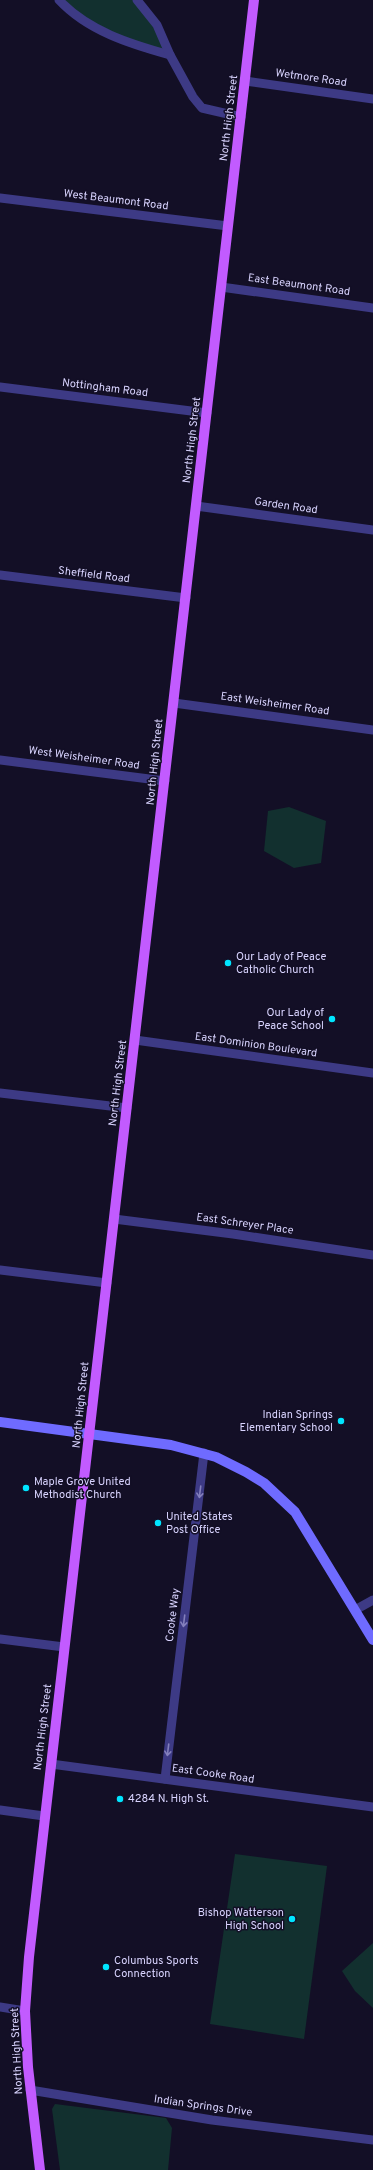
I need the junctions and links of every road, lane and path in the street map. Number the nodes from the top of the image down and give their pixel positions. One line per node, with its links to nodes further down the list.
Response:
1 (59, 0): 4 (street)
2 (137, 0): 4 (street)
3 (254, 0): 5 (main road, North High Street)
4 (170, 55): 7 (street)
5 (245, 82): 6 (street, Wetmore Road); 7 (main road, North High Street)
6 (373, 98)
7 (241, 118): 9 (main road, North High Street)
8 (0, 198): 9 (street, West Beaumont Road)
9 (228, 226): 10 (main road, North High Street)
10 (221, 287): 11 (street, East Beaumont Road); 13 (main road, North High Street)
11 (373, 308)
12 (0, 387): 13 (street, Nottingham Road)
13 (207, 413): 14 (main road, North High Street)
14 (196, 506): 15 (street, Garden Road); 17 (main road, North High Street)
15 (373, 530)
16 (0, 575): 17 (street, Sheffield Road)
17 (186, 598): 18 (main road, North High Street)
18 (174, 703): 19 (street, East Weisheimer Road); 21 (main road, North High Street)
19 (373, 730)
20 (0, 760): 21 (street, West Weisheimer Road)
21 (165, 781): 22 (main road, North High Street)
22 (135, 1040): 23 (street, East Dominion Boulevard); 25 (main road, North High Street)
23 (373, 1074)
24 (0, 1093): 25 (street)
25 (127, 1108): 26 (main road, North High Street)
26 (114, 1219): 27 (street, East Schreyer Place); 29 (main road, North High Street)
27 (373, 1255)
28 (0, 1270): 29 (street)
29 (107, 1283): 31 (main road, North High Street)
30 (0, 1422): 31 (main road)
31 (90, 1434): 32 (main road); 37 (main road, North High Street)
32 (204, 1453): 34 (main road); 39 (street, Cooke Way, one-way to 39)
33 (373, 1600): 34 (street)
34 (356, 1610): 36 (main road)
35 (0, 1639): 37 (street)
36 (373, 1640)
37 (64, 1647): 38 (main road, North High Street)
38 (51, 1764): 39 (street, East Cooke Road); 42 (main road, North High Street)
39 (165, 1779): 40 (street, East Cooke Road)
40 (373, 1808)
41 (0, 1810): 42 (street)
42 (44, 1816): 44 (main road, North High Street)
43 (0, 2007): 44 (street)
44 (25, 2011): 45 (main road, North High Street)
45 (30, 2090): 46 (street, Indian Springs Drive); 47 (main road, North High Street)
46 (373, 2140)
47 (40, 2170)

